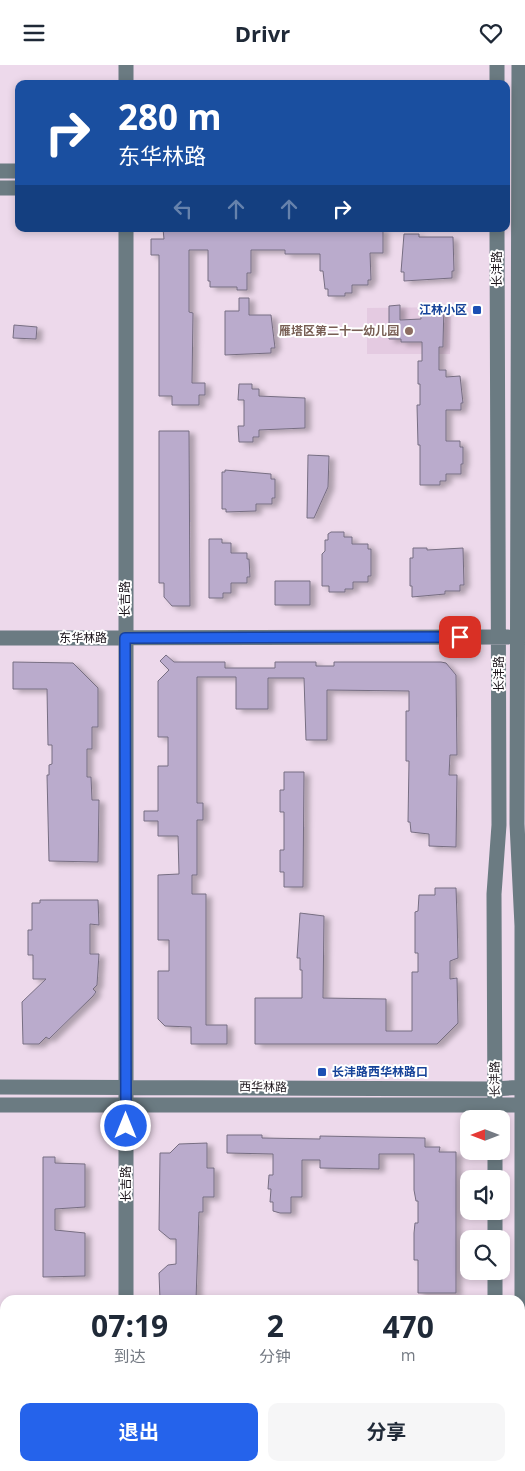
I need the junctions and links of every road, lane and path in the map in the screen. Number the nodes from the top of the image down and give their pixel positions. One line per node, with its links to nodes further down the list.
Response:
1 (126, 65): 4 (street)
2 (496, 65): 5 (street)
3 (518, 65): 8 (street, 长沣路)
4 (126, 80)
5 (496, 80)
6 (0, 171): 7 (street)
7 (15, 171)
8 (517, 172): 11 (street, 长沣路)
9 (0, 188): 10 (street)
10 (15, 188)
11 (516, 189): 16 (street, 长沣路)
12 (126, 232): 17 (street, 长吉路)
13 (497, 232): 15 (street, 长沣路)
14 (0, 637): 17 (street, 东华林路)
15 (499, 637): 16 (street, 东华林路); 17 (street, 东华林路); 21 (street, 长沣路)
16 (521, 637): 20 (street, 长沣路)
17 (125, 638): 18 (street, 长吉路)
18 (125, 1086): 19 (street, 西华林路); 21 (street, 西华林路); 24 (street, 长吉路)
19 (0, 1087)
20 (524, 1087): 21 (street, 西华林路); 23 (street, 长沣路)
21 (494, 1089): 25 (street, 长沣路)
22 (0, 1105): 24 (street, 西华林路)
23 (524, 1105): 26 (street, 西华林路); 31 (street, 长沣路)
24 (126, 1106): 27 (street, 西华林路); 29 (street, 长吉路)
25 (495, 1110)
26 (503, 1110)
27 (460, 1111)
28 (495, 1280): 30 (street)
29 (126, 1295)
30 (495, 1295)
31 (523, 1295)

